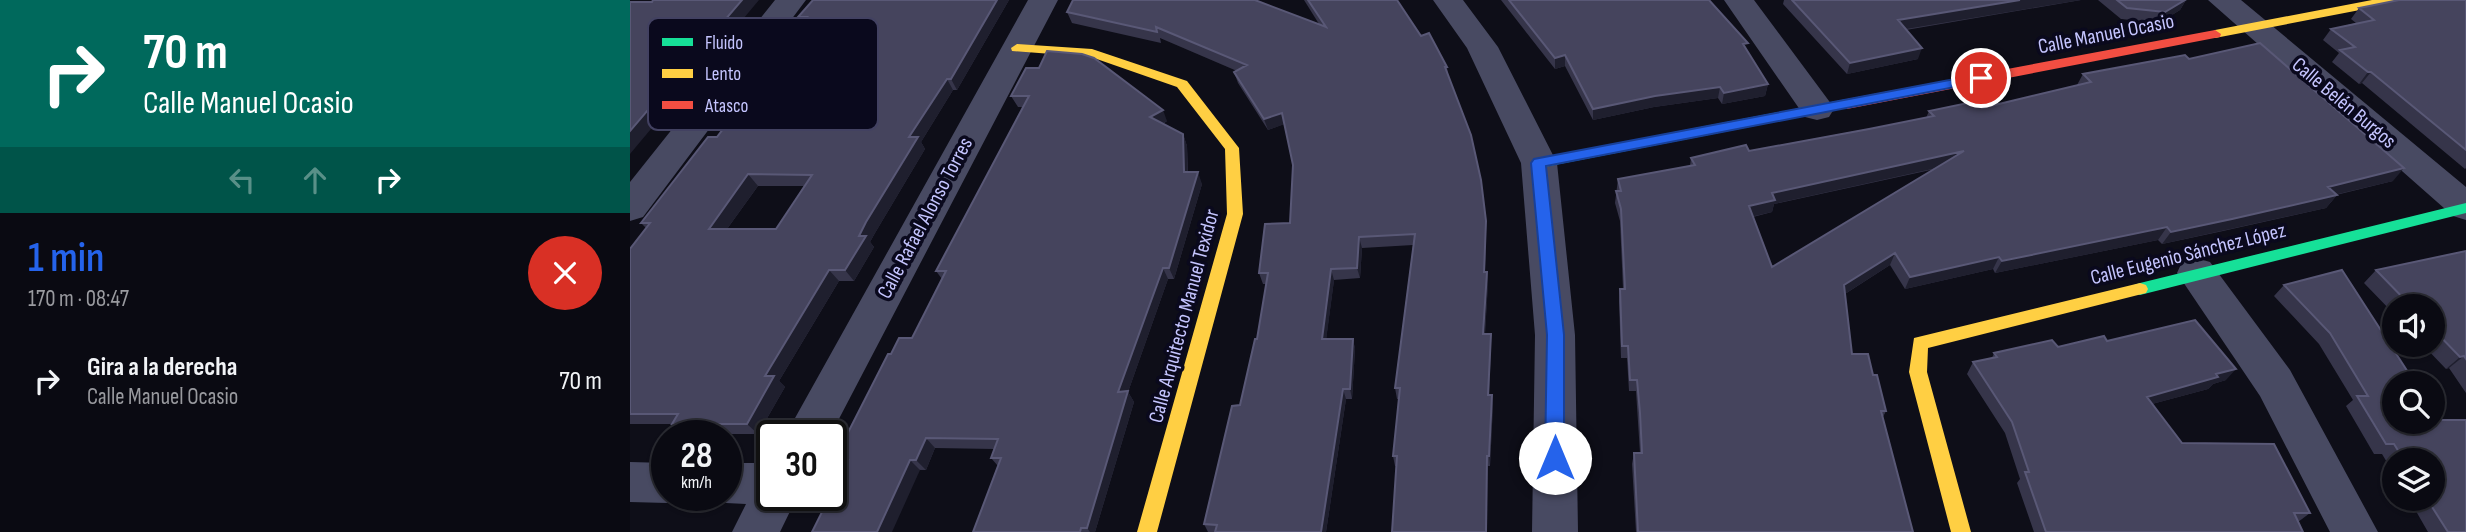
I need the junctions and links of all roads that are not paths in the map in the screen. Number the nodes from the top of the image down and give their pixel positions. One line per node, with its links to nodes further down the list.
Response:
1 (791, 0): 7 (street)
2 (1043, 0): 9 (street, Calle Rafael Alonso Torres)
3 (1448, 0): 12 (street)
4 (1739, 0): 10 (street)
5 (2222, 0): 8 (street, Calle Belén Burgos)
6 (2391, 0): 8 (street, Calle Manuel Ocasio)
7 (777, 18)
8 (2255, 27): 10 (street, Calle Manuel Ocasio); 13 (street, Calle Belén Burgos)
9 (1017, 48): 16 (street, Calle Rafael Alonso Torres); 21 (street, Calle Arquitecto Manuel Texidor)
10 (1817, 109): 12 (street, Calle Manuel Ocasio)
11 (690, 130): 14 (street)
12 (1539, 163): 22 (street)
13 (2466, 207): 15 (street, Calle Eugenio Sánchez López)
14 (630, 208)
15 (2196, 273): 23 (street, Calle Eugenio Sánchez López); 24 (street)
16 (816, 420)
17 (630, 482): 18 (street)
18 (651, 483)
19 (766, 511): 20 (street)
20 (755, 532)
21 (1147, 532)
22 (1555, 532)
23 (1961, 532)
24 (2355, 532)

